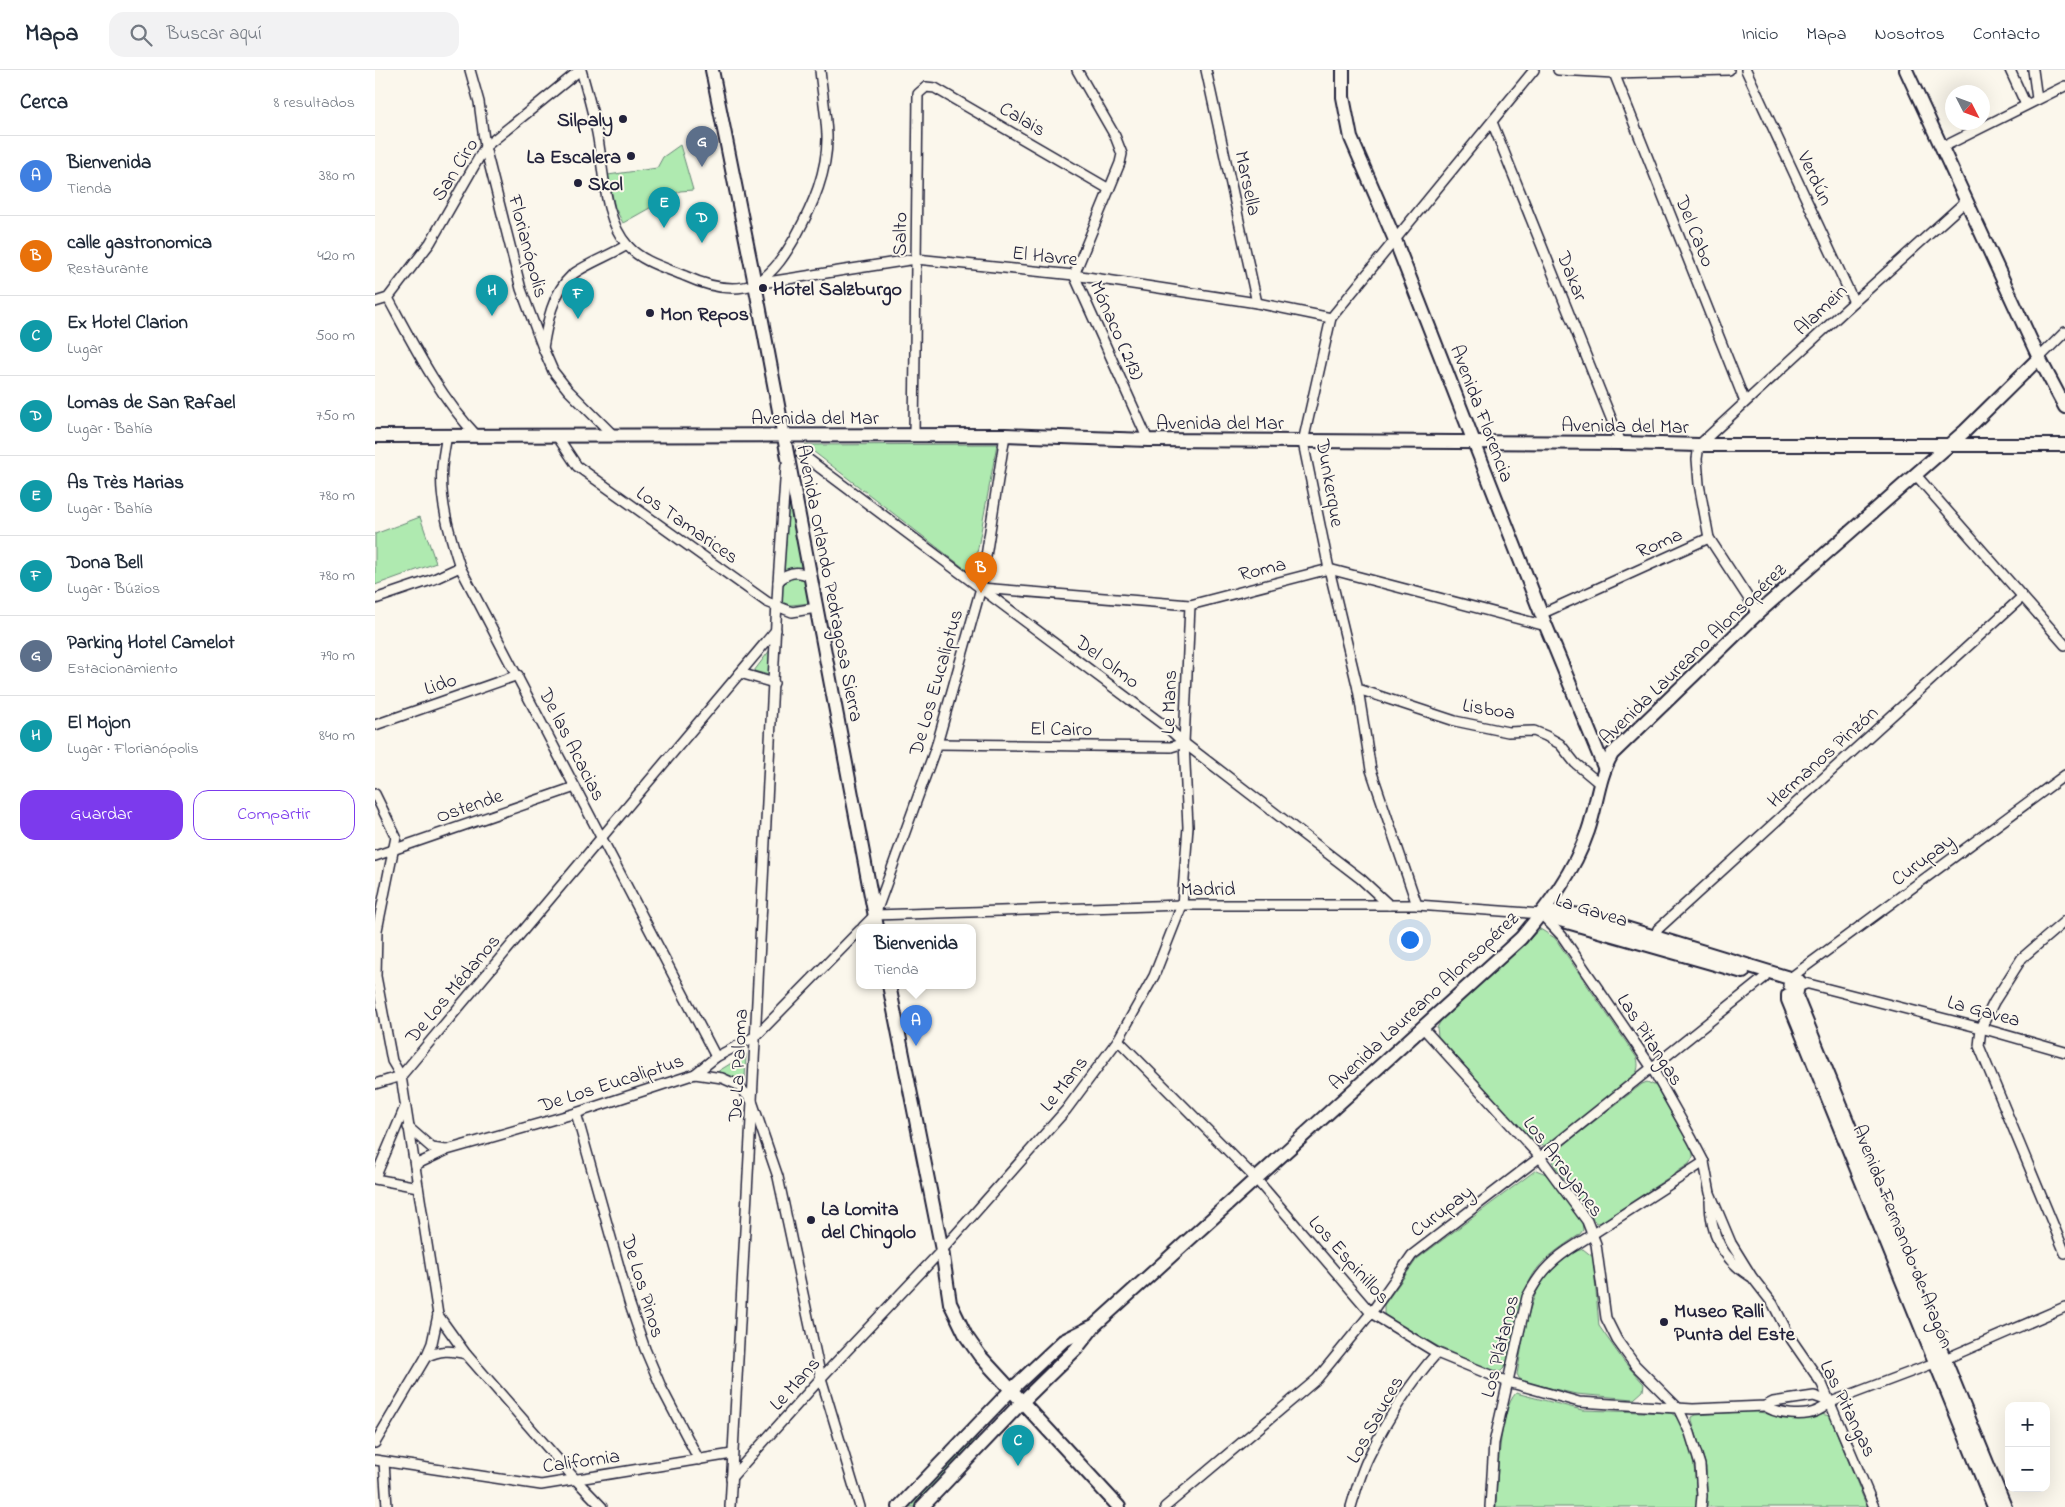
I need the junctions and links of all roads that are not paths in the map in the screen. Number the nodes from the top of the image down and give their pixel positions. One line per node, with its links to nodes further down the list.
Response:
1 (470, 70): 21 (street, Florianópolis)
2 (581, 70): 21 (street, San Ciro); 26 (street)
3 (712, 70): 29 (street, Avenida Orlando Pedragosa Sierra)
4 (820, 70): 29 (street)
5 (1077, 70): 23 (street, Mónaco (213))
6 (1206, 70): 33 (street, Marsella)
7 (1343, 70): 25 (street, Avenida Florencia)
8 (1534, 70): 20 (street, Dunkerque)
9 (1558, 70): 15 (street)
10 (1729, 70): 15 (street)
11 (1747, 70): 32 (street, Verdún)
12 (1906, 70): 22 (street)
13 (2010, 70): 19 (street)
14 (2033, 70): 18 (street)
15 (1614, 73): 38 (street, Del Cabo)
16 (2065, 86): 18 (street)
17 (918, 94): 23 (street, Calais); 27 (street, Salto)
18 (2037, 99): 19 (street)
19 (2026, 105): 22 (street)
20 (1492, 122): 25 (street, Dunkerque); 51 (street, Dakar)
21 (485, 147): 30 (street, San Ciro); 36 (street, Florianópolis)
22 (1941, 148): 24 (street)
23 (1109, 189): 28 (street, Mónaco (213))
24 (1966, 201): 32 (street, Alamein); 37 (street)
25 (1395, 240): 34 (street, Dunkerque); 49 (street, Avenida Florencia)
26 (627, 245): 29 (street, El Havre); 36 (street)
27 (916, 259): 28 (street, El Havre); 29 (street, El Havre); 43 (street, Salto)
28 (1074, 275): 33 (street, El Havre); 48 (street, Mónaco (213))
29 (755, 284): 42 (street, Avenida Orlando Pedragosa Sierra)
30 (388, 298): 31 (street); 46 (street)
31 (375, 302)
32 (1854, 302): 38 (street, Alamein)
33 (1257, 303): 34 (street, El Havre)
34 (1331, 318): 50 (street, Dunkerque)
35 (2065, 332): 37 (street, Avenida Laureano Alonsopérez)
36 (543, 348): 41 (street, Florianópolis)
37 (2039, 358): 39 (street); 54 (street, Avenida Laureano Alonsopérez)
38 (1745, 402): 53 (street, Alamein)
39 (2065, 407)
40 (1005, 434): 43 (street, Avenida del Mar); 48 (street, Avenida del Mar); 63 (street, De Los Eucaliptus)
41 (613, 435): 42 (street, Avenida del Mar); 47 (street, Avenida del Mar)
42 (784, 435): 43 (street, Avenida del Mar); 56 (street, Avenida Orlando Pedragosa Sierra)
43 (914, 435)
44 (375, 436): 45 (street, Avenida del Mar)
45 (447, 436): 46 (street, Avenida del Mar); 59 (street, De las Acacias)
46 (477, 436): 47 (street, Avenida del Mar)
47 (557, 436): 67 (street, Los Tamarices)
48 (1148, 440): 50 (street, Avenida del Mar)
49 (1474, 441): 50 (street, Avenida del Mar); 51 (street, Avenida del Mar); 71 (street, Avenida Florencia)
50 (1303, 442): 60 (street, Dunkerque)
51 (1621, 443): 53 (street, Avenida del Mar)
52 (2065, 444): 54 (street, Avenida del Mar)
53 (1699, 445): 54 (street, Avenida del Mar); 58 (street)
54 (1949, 445): 57 (street, Avenida Laureano Alonsopérez)
55 (800, 453): 63 (street, Del Olmo)
56 (787, 456): 61 (street, Avenida Orlando Pedragosa Sierra); 62 (street, De La Paloma)
57 (1915, 474): 64 (street); 70 (street, Avenida Laureano Alonsopérez)
58 (1709, 538): 70 (street); 71 (street, Roma)
59 (460, 567): 65 (street); 74 (street, De las Acacias)
60 (1329, 569): 66 (street, Roma); 71 (street, Roma); 77 (street, Dunkerque)
61 (809, 576): 62 (street); 68 (street, Avenida Orlando Pedragosa Sierra)
62 (778, 582): 67 (street, De La Paloma)
63 (981, 588): 66 (street, Roma); 79 (street, Del Olmo); 80 (street, De Los Eucaliptus)
64 (2022, 597): 73 (street); 96 (street, Hermanos Pinzón)
65 (375, 599)
66 (1190, 605): 79 (street, Le Mans)
67 (778, 607): 69 (street, Los Tamarices); 72 (street, De La Paloma)
68 (816, 608): 69 (street, Los Tamarices); 93 (street, Avenida Orlando Pedragosa Sierra)
69 (792, 612): 72 (street)
70 (1758, 613): 81 (street, Avenida Laureano Alonsopérez)
71 (1543, 620): 81 (street, Avenida Florencia)
72 (776, 627): 75 (street, De Los Médanos); 76 (street, De La Paloma)
73 (2065, 645)
74 (517, 674): 78 (street, Lido); 84 (street, De las Acacias)
75 (740, 674): 76 (street); 86 (street, De Los Médanos)
76 (774, 683): 103 (street, De La Paloma)
77 (1358, 689): 83 (street, Lisboa); 91 (street, Dunkerque)
78 (375, 725)
79 (1184, 743): 80 (street, El Cairo); 89 (street, Le Mans); 90 (street, Del Olmo)
80 (937, 744): 93 (street, De Los Eucaliptus)
81 (1605, 767): 83 (street, Avenida Laureano Alonsopérez)
82 (2065, 774): 99 (street, Curupay)
83 (1599, 783): 92 (street, Avenida Laureano Alonsopérez)
84 (575, 787): 86 (street, De las Acacias); 87 (street, Ostende)
85 (375, 794): 87 (street)
86 (601, 837): 106 (street, De las Acacias); 109 (street, De Los Médanos)
87 (394, 849): 88 (street, Ostende); 98 (street)
88 (375, 856)
89 (1182, 905): 90 (street, Madrid); 93 (street, Madrid); 104 (street, Le Mans)
90 (1389, 905): 91 (street, Madrid)
91 (1417, 905): 92 (street, Madrid)
92 (1541, 914): 96 (street, La Gavea); 101 (street, Avenida Laureano Alonsopérez); 107 (street, Las Pitangas)
93 (876, 921)
94 (2065, 921): 102 (street)
95 (856, 934): 103 (street, De Los Eucaliptus)
96 (1653, 941): 97 (street, La Gavea)
97 (1766, 975): 99 (street, La Gavea); 107 (street, Curupay)
98 (375, 977): 109 (street)
99 (1797, 981): 102 (street, La Gavea); 133 (street, Avenida Fernando de Aragón)
100 (890, 989): 123 (street)
101 (1423, 1028): 116 (street, Los Arrayanes); 120 (street, Avenida Laureano Alonsopérez)
102 (1981, 1028): 105 (street, La Gavea); 124 (street)
103 (756, 1036): 106 (street, De Los Eucaliptus); 111 (street, De La Paloma)
104 (1118, 1040): 120 (street, Los Espinillos); 123 (street, Le Mans)
105 (2065, 1052)
106 (716, 1057): 108 (street, De Los Eucaliptus)
107 (1652, 1068): 116 (street, Curupay); 117 (street, Las Pitangas)
108 (695, 1074): 111 (street); 113 (street, De Los Eucaliptus)
109 (401, 1076): 110 (street); 112 (street)
110 (375, 1084)
111 (752, 1101): 135 (street); 145 (street, De La Paloma)
112 (405, 1107): 114 (street); 119 (street)
113 (576, 1113): 115 (street, De Los Eucaliptus); 146 (street, De Los Pinos)
114 (408, 1127): 115 (street); 118 (street)
115 (447, 1150): 118 (street, De Los Eucaliptus)
116 (1540, 1157): 122 (street, Los Arrayanes); 126 (street, Curupay)
117 (1704, 1162): 122 (street, Los Plátanos); 139 (street, Las Pitangas)
118 (415, 1165): 121 (street)
119 (375, 1178): 121 (street)
120 (1256, 1179): 126 (street, Los Espinillos); 128 (street, Avenida Laureano Alonsopérez)
121 (418, 1187): 127 (street)
122 (1593, 1234): 136 (street, Los Plátanos); 141 (street, Los Arrayanes)
123 (942, 1250): 135 (street, Le Mans); 137 (street)
124 (2065, 1253)
125 (2065, 1307): 133 (street, Los Espinillos)
126 (1371, 1313): 130 (street, Los Espinillos); 157 (street, Curupay)
127 (438, 1315): 131 (street); 132 (street)
128 (1095, 1325): 129 (street, Avenida Laureano Alonsopérez); 134 (street, Avenida Laureano Alonsopérez)
129 (1050, 1353): 134 (street); 137 (street, Avenida Laureano Alonsopérez)
130 (1437, 1353): 136 (street, Los Espinillos); 158 (street, Los Sauces)
131 (466, 1354): 132 (street); 149 (street)
132 (426, 1358): 144 (street)
133 (1940, 1361): 139 (street, Los Espinillos); 162 (street, Avenida Fernando de Aragón); 163 (street, Avenida Fernando de Aragón)
134 (1061, 1364): 138 (street, Avenida Laureano Alonsopérez)
135 (821, 1378): 148 (street, Le Mans); 153 (street)
136 (1508, 1382): 141 (street, Los Espinillos); 159 (street, Los Plátanos)
137 (1011, 1390): 138 (street); 142 (street, Avenida Laureano Alonsopérez)
138 (1022, 1402): 143 (street, Avenida Laureano Alonsopérez); 156 (street)
139 (1831, 1402): 140 (street, Los Espinillos); 140 (street, Los Espinillos); 161 (street, Las Pitangas)
140 (1765, 1406): 141 (street, Los Espinillos)
141 (1678, 1408): 160 (street, Los Arrayanes)
142 (975, 1427): 143 (street); 154 (street, Avenida Laureano Alonsopérez)
143 (987, 1438): 155 (street, Avenida Laureano Alonsopérez)
144 (375, 1442)
145 (733, 1454): 146 (street, California); 148 (street, De La Paloma)
146 (699, 1460): 149 (street, California)
147 (380, 1461): 149 (street, California); 150 (street)
148 (731, 1478): 152 (street, De La Paloma)
149 (575, 1479): 151 (street)
150 (387, 1507)
151 (602, 1507)
152 (729, 1507)
153 (860, 1507)
154 (899, 1507)
155 (922, 1507)
156 (1119, 1507)
157 (1165, 1507)
158 (1351, 1507)
159 (1490, 1507)
160 (1701, 1507)
161 (1874, 1507)
162 (1994, 1507)
163 (2005, 1507)

